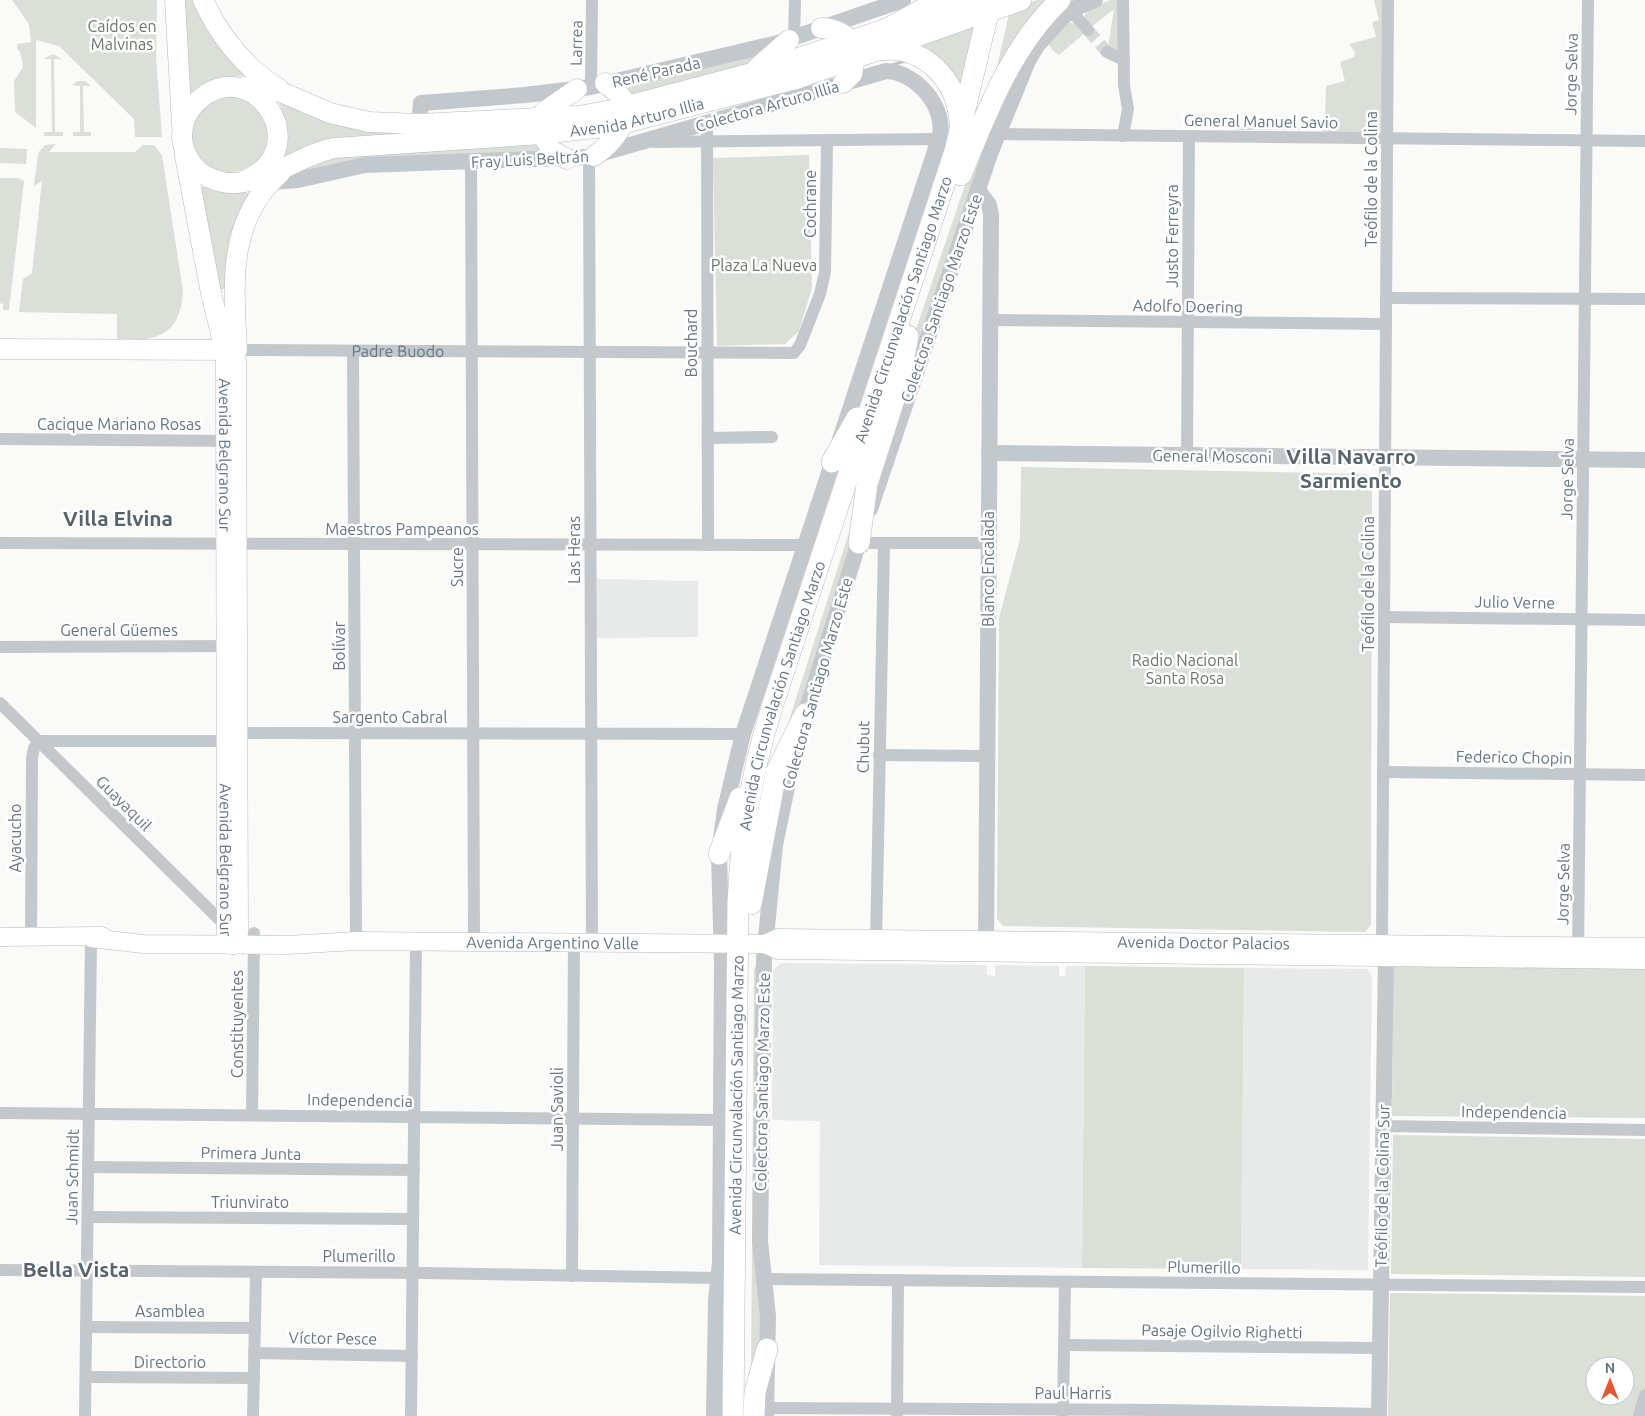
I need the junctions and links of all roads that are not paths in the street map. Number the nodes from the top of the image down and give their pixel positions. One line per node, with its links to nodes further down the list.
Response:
1 (175, 0): 41 (main road, Avenida Belgrano Sur)
2 (203, 0): 20 (main road)
3 (592, 0): 24 (street, Larrea)
4 (795, 0): 15 (street)
5 (903, 0): 12 (street, René Parada)
6 (940, 0): 13 (highway)
7 (1123, 0): 19 (street)
8 (1388, 0): 37 (street, Teófilo de la Colina)
9 (1588, 0): 40 (street, Jorge Selva)
10 (997, 3): 13 (main road, Avenida Arturo Illia); 17 (main road, Avenida Arturo Illia); 33 (highway, Avenida Circunvalación Santiago Marzo); 49 (highway, Avenida Circunvalación Santiago Marzo)
11 (1078, 4): 14 (street); 34 (street, Colectora Santiago Marzo Este); 49 (highway)
12 (821, 28): 15 (street, René Parada); 16 (main road)
13 (887, 29): 16 (main road, Avenida Arturo Illia)
14 (1088, 30)
15 (792, 39): 22 (main road); 24 (street, René Parada)
16 (854, 50): 17 (main road, Avenida Arturo Illia); 22 (main road, Avenida Arturo Illia); 23 (main road); 28 (main road, Avenida Arturo Illia)
17 (879, 50): 33 (highway)
18 (1107, 52): 19 (street)
19 (1124, 60): 35 (street)
20 (249, 66): 26 (main road); 27 (main road)
21 (889, 71): 23 (street, Colectora Arturo Illia); 38 (street, Colectora Santiago Marzo Este)
22 (745, 75): 28 (main road, Avenida Arturo Illia)
23 (843, 83): 31 (street, Colectora Arturo Illia)
24 (591, 86): 28 (main road); 30 (street, René Parada); 32 (main road)
25 (231, 88): 26 (main road, Avenida Arturo Illia); 29 (main road, Avenida Arturo Illia); 41 (main road, Avenida Arturo Illia)
26 (261, 88): 27 (main road, Avenida Arturo Illia); 29 (main road)
27 (287, 94): 30 (main road, Avenida Arturo Illia)
28 (624, 115): 32 (main road, Avenida Arturo Illia); 45 (main road)
29 (274, 116): 47 (main road)
30 (419, 124): 32 (main road, Avenida Arturo Illia)
31 (707, 124): 42 (street, Bouchard); 44 (street, Colectora Arturo Illia)
32 (541, 127): 46 (main road); 47 (main road, Avenida Arturo Illia)
33 (961, 131): 53 (highway, Avenida Circunvalación Santiago Marzo)
34 (998, 134): 35 (street, General Manuel Savio); 52 (street, Colectora Santiago Marzo Este)
35 (1124, 136): 36 (street, General Manuel Savio)
36 (1189, 136): 37 (street, General Manuel Savio); 58 (street, Justo Ferreyra)
37 (1387, 138): 40 (street, General Manuel Savio); 54 (street, Teófilo de la Colina)
38 (939, 139): 39 (street, Fray Luis Beltrán); 77 (street, Colectora Santiago Marzo Este)
39 (826, 140): 42 (street, Fray Luis Beltrán); 66 (street, Cochrane)
40 (1586, 140): 43 (street, General Manuel Savio); 55 (street, Jorge Selva)
41 (183, 141): 51 (main road, Avenida Arturo Illia); 62 (main road, Avenida Belgrano Sur)
42 (707, 141): 44 (street, Fray Luis Beltrán); 67 (street, Bouchard)
43 (1645, 141)
44 (644, 142): 45 (street, Fray Luis Beltrán)
45 (591, 156): 46 (street, Fray Luis Beltrán); 65 (street, Las Heras)
46 (567, 159): 48 (street, Fray Luis Beltrán)
47 (280, 162): 50 (main road, Avenida Arturo Illia); 51 (main road, Avenida Arturo Illia)
48 (471, 162): 50 (street, Fray Luis Beltrán); 64 (street, Sucre)
49 (961, 175): 60 (highway, Avenida Circunvalación Santiago Marzo)
50 (268, 179): 51 (main road, Avenida Arturo Illia); 62 (main road, Avenida Belgrano Sur)
51 (244, 181)
52 (978, 190): 57 (street, Blanco Encalada); 79 (street, Colectora Santiago Marzo Este)
53 (912, 283): 77 (highway); 91 (highway, Avenida Circunvalación Santiago Marzo)
54 (1386, 298): 55 (street); 59 (street, Teófilo de la Colina)
55 (1585, 299): 56 (street); 75 (street, Jorge Selva)
56 (1645, 299)
57 (990, 320): 58 (street, Adolfo Doering); 72 (street, Blanco Encalada)
58 (1188, 322): 59 (street, Adolfo Doering); 73 (street, Justo Ferreyra)
59 (1386, 324): 74 (street, Teófilo de la Colina)
60 (908, 336): 79 (highway); 108 (highway, Avenida Circunvalación Santiago Marzo)
61 (0, 349): 62 (main road, Padre Buodo)
62 (231, 350): 63 (street, Padre Buodo); 71 (main road, Avenida Belgrano Sur)
63 (353, 351): 64 (street, Padre Buodo); 83 (street, Bolívar)
64 (472, 352): 65 (street, Padre Buodo); 84 (street, Sucre)
65 (590, 352): 67 (street, Padre Buodo); 85 (street, Las Heras)
66 (796, 352): 67 (street, Padre Buodo)
67 (708, 353): 69 (street, Bouchard)
68 (772, 437): 69 (street)
69 (708, 438): 86 (street, Bouchard)
70 (0, 439): 71 (street, Cacique Mariano Rosas)
71 (231, 440): 81 (main road, Avenida Belgrano Sur)
72 (989, 453): 73 (street, General Mosconi); 82 (street, Blanco Encalada)
73 (1187, 455): 74 (street, General Mosconi)
74 (1385, 458): 75 (street, General Mosconi); 88 (street, Teófilo de la Colina)
75 (1583, 460): 76 (street, General Mosconi); 89 (street, Jorge Selva)
76 (1645, 460)
77 (832, 462): 87 (street, Colectora Santiago Marzo Este)
78 (0, 543): 81 (street, Maestros Pampeanos)
79 (859, 543): 80 (street); 95 (street, Colectora Santiago Marzo Este)
80 (884, 543): 82 (street); 102 (street, Chubut)
81 (232, 544): 83 (street, Maestros Pampeanos); 92 (main road, Avenida Belgrano Sur)
82 (989, 544): 103 (street, Blanco Encalada)
83 (354, 545): 84 (street, Maestros Pampeanos); 96 (street, Bolívar)
84 (473, 545): 85 (street, Maestros Pampeanos); 97 (street, Sucre)
85 (590, 545): 86 (street, Maestros Pampeanos); 98 (street, Las Heras)
86 (708, 545): 87 (street, Maestros Pampeanos)
87 (805, 545): 99 (street, Colectora Santiago Marzo Este)
88 (1384, 617): 89 (street, Julio Verne); 104 (street, Teófilo de la Colina)
89 (1582, 619): 90 (street, Julio Verne); 105 (street, Jorge Selva)
90 (1645, 620)
91 (792, 645): 107 (highway); 117 (highway, Avenida Circunvalación Santiago Marzo)
92 (232, 646): 93 (street, General Güemes); 100 (main road, Avenida Belgrano Sur)
93 (0, 647)
94 (0, 703): 101 (street, Guayaquil)
95 (805, 714): 108 (highway); 117 (street, Colectora Santiago Marzo Este)
96 (355, 734): 97 (street, Sargento Cabral); 100 (street, Sargento Cabral); 113 (street, Bolívar)
97 (473, 734): 98 (street, Sargento Cabral); 115 (street, Sucre)
98 (591, 734): 99 (street, Sargento Cabral); 116 (street, Las Heras)
99 (742, 734): 107 (street, Colectora Santiago Marzo Este)
100 (232, 737): 101 (street, Sargento Cabral); 109 (main road, Avenida Belgrano Sur)
101 (39, 741): 109 (street, Guayaquil); 111 (street, Ayacucho)
102 (880, 755): 103 (street); 118 (street, Chubut)
103 (987, 756): 119 (street, Blanco Encalada)
104 (1383, 772): 105 (street, Federico Chopin); 121 (street, Teófilo de la Colina)
105 (1580, 774): 106 (street, Federico Chopin); 122 (street, Jorge Selva)
106 (1645, 775)
107 (719, 854): 117 (street, Colectora Santiago Marzo Este)
108 (751, 904): 117 (highway, Avenida Circunvalación Santiago Marzo)
109 (238, 936): 112 (main road, Avenida Argentino Valle); 113 (main road, Avenida Argentino Valle); 126 (street, Constituyentes)
110 (0, 937): 111 (main road, Avenida Argentino Valle)
111 (31, 937): 112 (main road, Avenida Argentino Valle)
112 (91, 938): 125 (street, Juan Schmidt)
113 (356, 941): 114 (main road, Avenida Argentino Valle)
114 (416, 941): 115 (main road, Avenida Argentino Valle); 127 (street)
115 (474, 942): 116 (main road, Avenida Argentino Valle)
116 (583, 943): 117 (main road, Avenida Argentino Valle); 128 (street, Juan Savioli)
117 (743, 944): 118 (main road, Avenida Doctor Palacios); 129 (street, Colectora Santiago Marzo Este); 141 (highway, Avenida Circunvalación Santiago Marzo); 142 (street, Colectora Santiago Marzo Este); 168 (highway, Avenida Circunvalación Santiago Marzo)
118 (876, 945): 119 (main road, Avenida Doctor Palacios)
119 (986, 946): 121 (main road, Avenida Doctor Palacios)
120 (1645, 947): 122 (main road, Avenida Doctor Palacios)
121 (1384, 951): 122 (main road, Avenida Doctor Palacios); 130 (street, Teófilo de la Colina Sur)
122 (1578, 953): 123 (main road, Avenida Doctor Palacios)
123 (1645, 960)
124 (0, 1113): 125 (street, Independencia)
125 (89, 1114): 126 (street, Independencia); 132 (street, Juan Schmidt)
126 (252, 1115): 127 (street, Independencia)
127 (414, 1117): 128 (street, Independencia); 133 (street)
128 (573, 1119): 129 (street, Independencia); 140 (street, Juan Savioli)
129 (720, 1120): 141 (street, Colectora Santiago Marzo Este)
130 (1383, 1126): 131 (street, Independencia); 145 (street, Teófilo de la Colina Sur)
131 (1645, 1130)
132 (88, 1167): 133 (street, Primera Junta); 134 (street, Juan Schmidt)
133 (414, 1170): 135 (street)
134 (88, 1216): 135 (street, Triunvirato); 137 (street, Juan Schmidt)
135 (413, 1219): 139 (street)
136 (0, 1270): 137 (street, Plumerillo)
137 (87, 1271): 138 (street, Plumerillo); 147 (street, Juan Schmidt)
138 (256, 1272): 139 (street, Plumerillo); 148 (street)
139 (413, 1273): 140 (street, Plumerillo); 153 (street)
140 (572, 1276): 141 (street, Plumerillo)
141 (726, 1278): 165 (street, Colectora Santiago Marzo Este); 166 (highway); 167 (highway, Avenida Circunvalación Santiago Marzo)
142 (762, 1279): 143 (street, Plumerillo); 151 (street, Colectora Santiago Marzo Este)
143 (898, 1280): 144 (street, Plumerillo); 157 (street)
144 (1065, 1282): 145 (street, Plumerillo); 149 (street)
145 (1381, 1285): 146 (street, Plumerillo); 150 (street, Teófilo de la Colina Sur)
146 (1645, 1287)
147 (86, 1327): 148 (street, Asamblea); 154 (street, Juan Schmidt)
148 (254, 1328): 152 (street)
149 (1064, 1345): 150 (street, Pasaje Ogilvio Righetti); 160 (street)
150 (1380, 1348): 161 (street, Teófilo de la Colina Sur)
151 (767, 1349): 159 (highway)
152 (254, 1354): 153 (street, Víctor Pesce); 155 (street)
153 (412, 1356): 164 (street)
154 (86, 1377): 155 (street, Directorio); 162 (street, Juan Schmidt)
155 (254, 1378): 163 (street)
156 (1645, 1395): 169 (street)
157 (897, 1412): 158 (street, Paul Harris); 159 (street, Paul Harris)
158 (981, 1412): 160 (street, Paul Harris)
159 (762, 1413)
160 (1064, 1413): 161 (street, Paul Harris)
161 (1379, 1415)
162 (85, 1416)
163 (253, 1416)
164 (411, 1416)
165 (714, 1416)
166 (725, 1416)
167 (733, 1416)
168 (745, 1416)
169 (1639, 1416)

